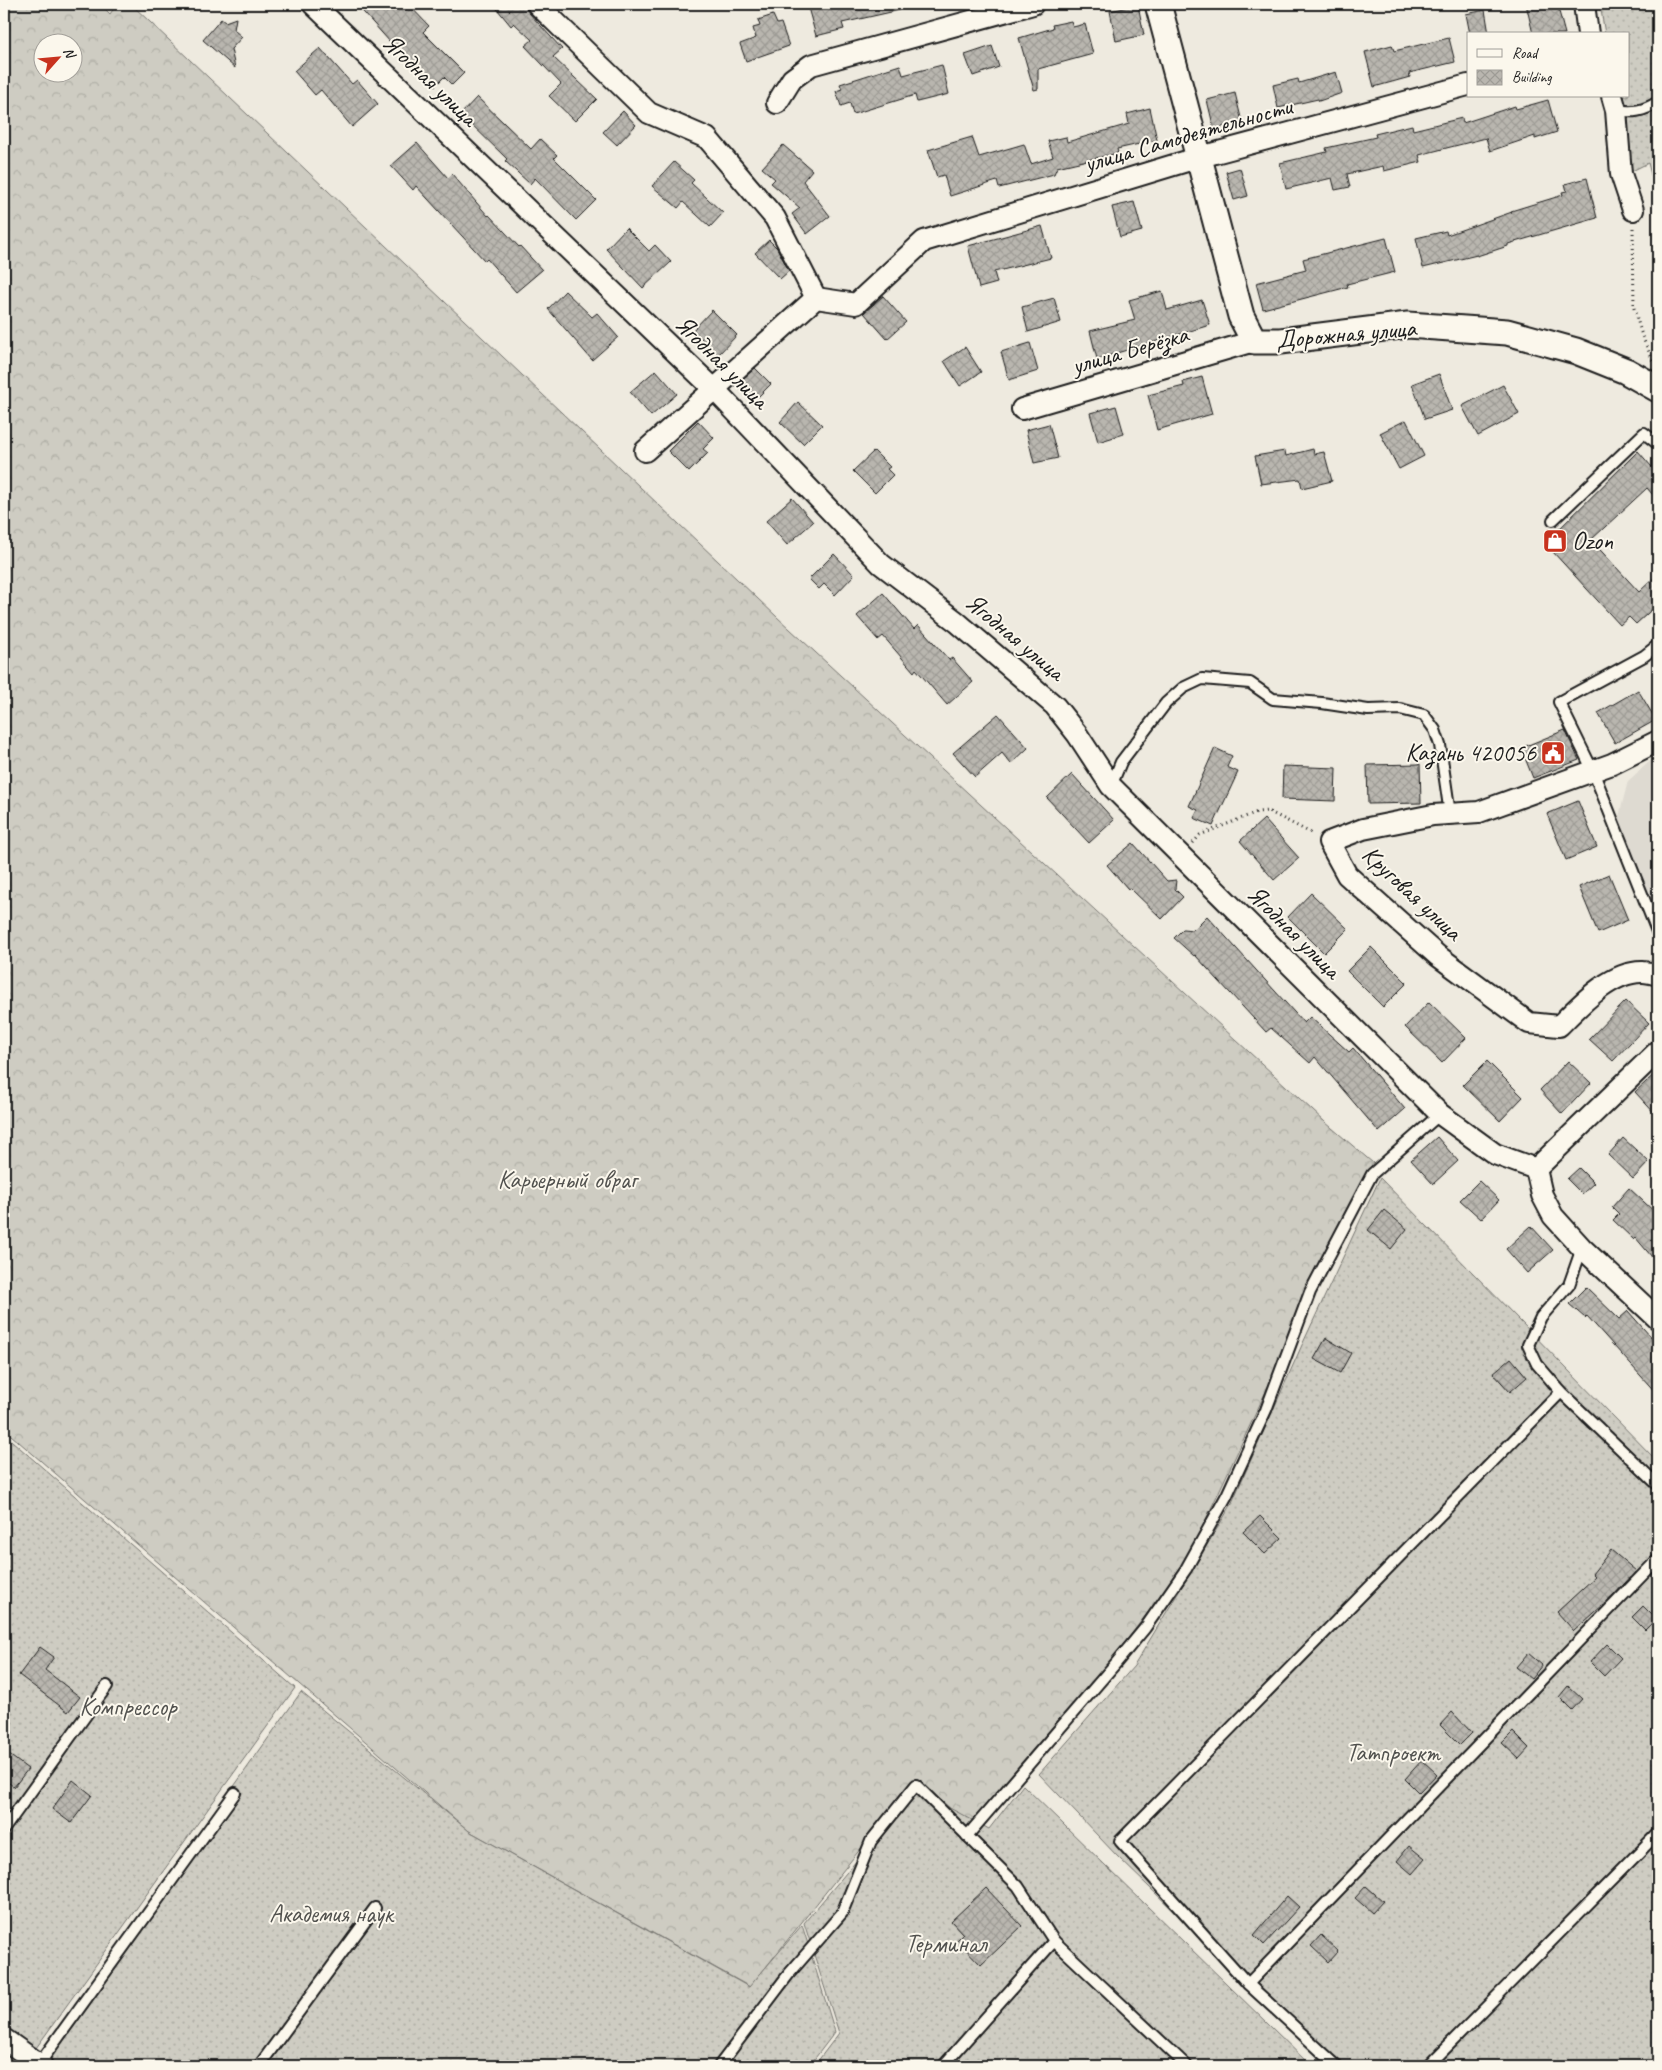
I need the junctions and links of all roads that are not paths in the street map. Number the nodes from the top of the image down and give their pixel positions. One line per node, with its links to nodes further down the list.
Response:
1 (313, 4): 16 (street, Ягодная улица)
2 (537, 4): 13 (street)
3 (1033, 4): 9 (street)
4 (1158, 4): 11 (street, Дорожная улица)
5 (1584, 4): 6 (street)
6 (1588, 32)
7 (1467, 85): 11 (street, улица Самодеятельности)
8 (1658, 102): 10 (lane)
9 (777, 103)
10 (1614, 103): 12 (street)
11 (1200, 157): 13 (street, улица Самодеятельности); 14 (street, Дорожная улица)
12 (1633, 210)
13 (816, 298): 16 (street)
14 (1254, 341): 15 (street, Дорожная улица); 17 (street, улица Берёзка)
15 (1658, 389)
16 (715, 390): 19 (street); 24 (street, Ягодная улица)
17 (1022, 409)
18 (1658, 444): 20 (lane)
19 (645, 451)
20 (1553, 520)
21 (1658, 645): 23 (lane)
22 (1658, 741): 23 (street, Круговая улица)
23 (1593, 771): 25 (street, Круговая улица); 26 (lane)
24 (1111, 786): 25 (lane); 29 (street, Ягодная улица)
25 (1450, 814): 27 (street, Круговая улица)
26 (1658, 934)
27 (1658, 975)
28 (1658, 1051): 30 (street)
29 (1440, 1114): 30 (street, Ягодная улица); 40 (lane)
30 (1536, 1169): 31 (street)
31 (1582, 1248): 32 (street); 33 (lane)
32 (1658, 1319)
33 (1561, 1392): 34 (lane); 43 (lane)
34 (1658, 1485)
35 (1658, 1559): 43 (lane)
36 (107, 1686): 38 (lane)
37 (235, 1793): 45 (lane)
38 (4, 1829)
39 (1658, 1833): 51 (lane)
40 (967, 1836): 42 (lane); 47 (lane)
41 (375, 1908): 46 (lane)
42 (1054, 1941): 48 (lane); 49 (lane)
43 (1248, 1984): 50 (lane)
44 (4, 2039): 45 (street)
45 (40, 2065)
46 (260, 2066)
47 (719, 2066)
48 (942, 2066)
49 (1187, 2066)
50 (1337, 2066)
51 (1428, 2066)

